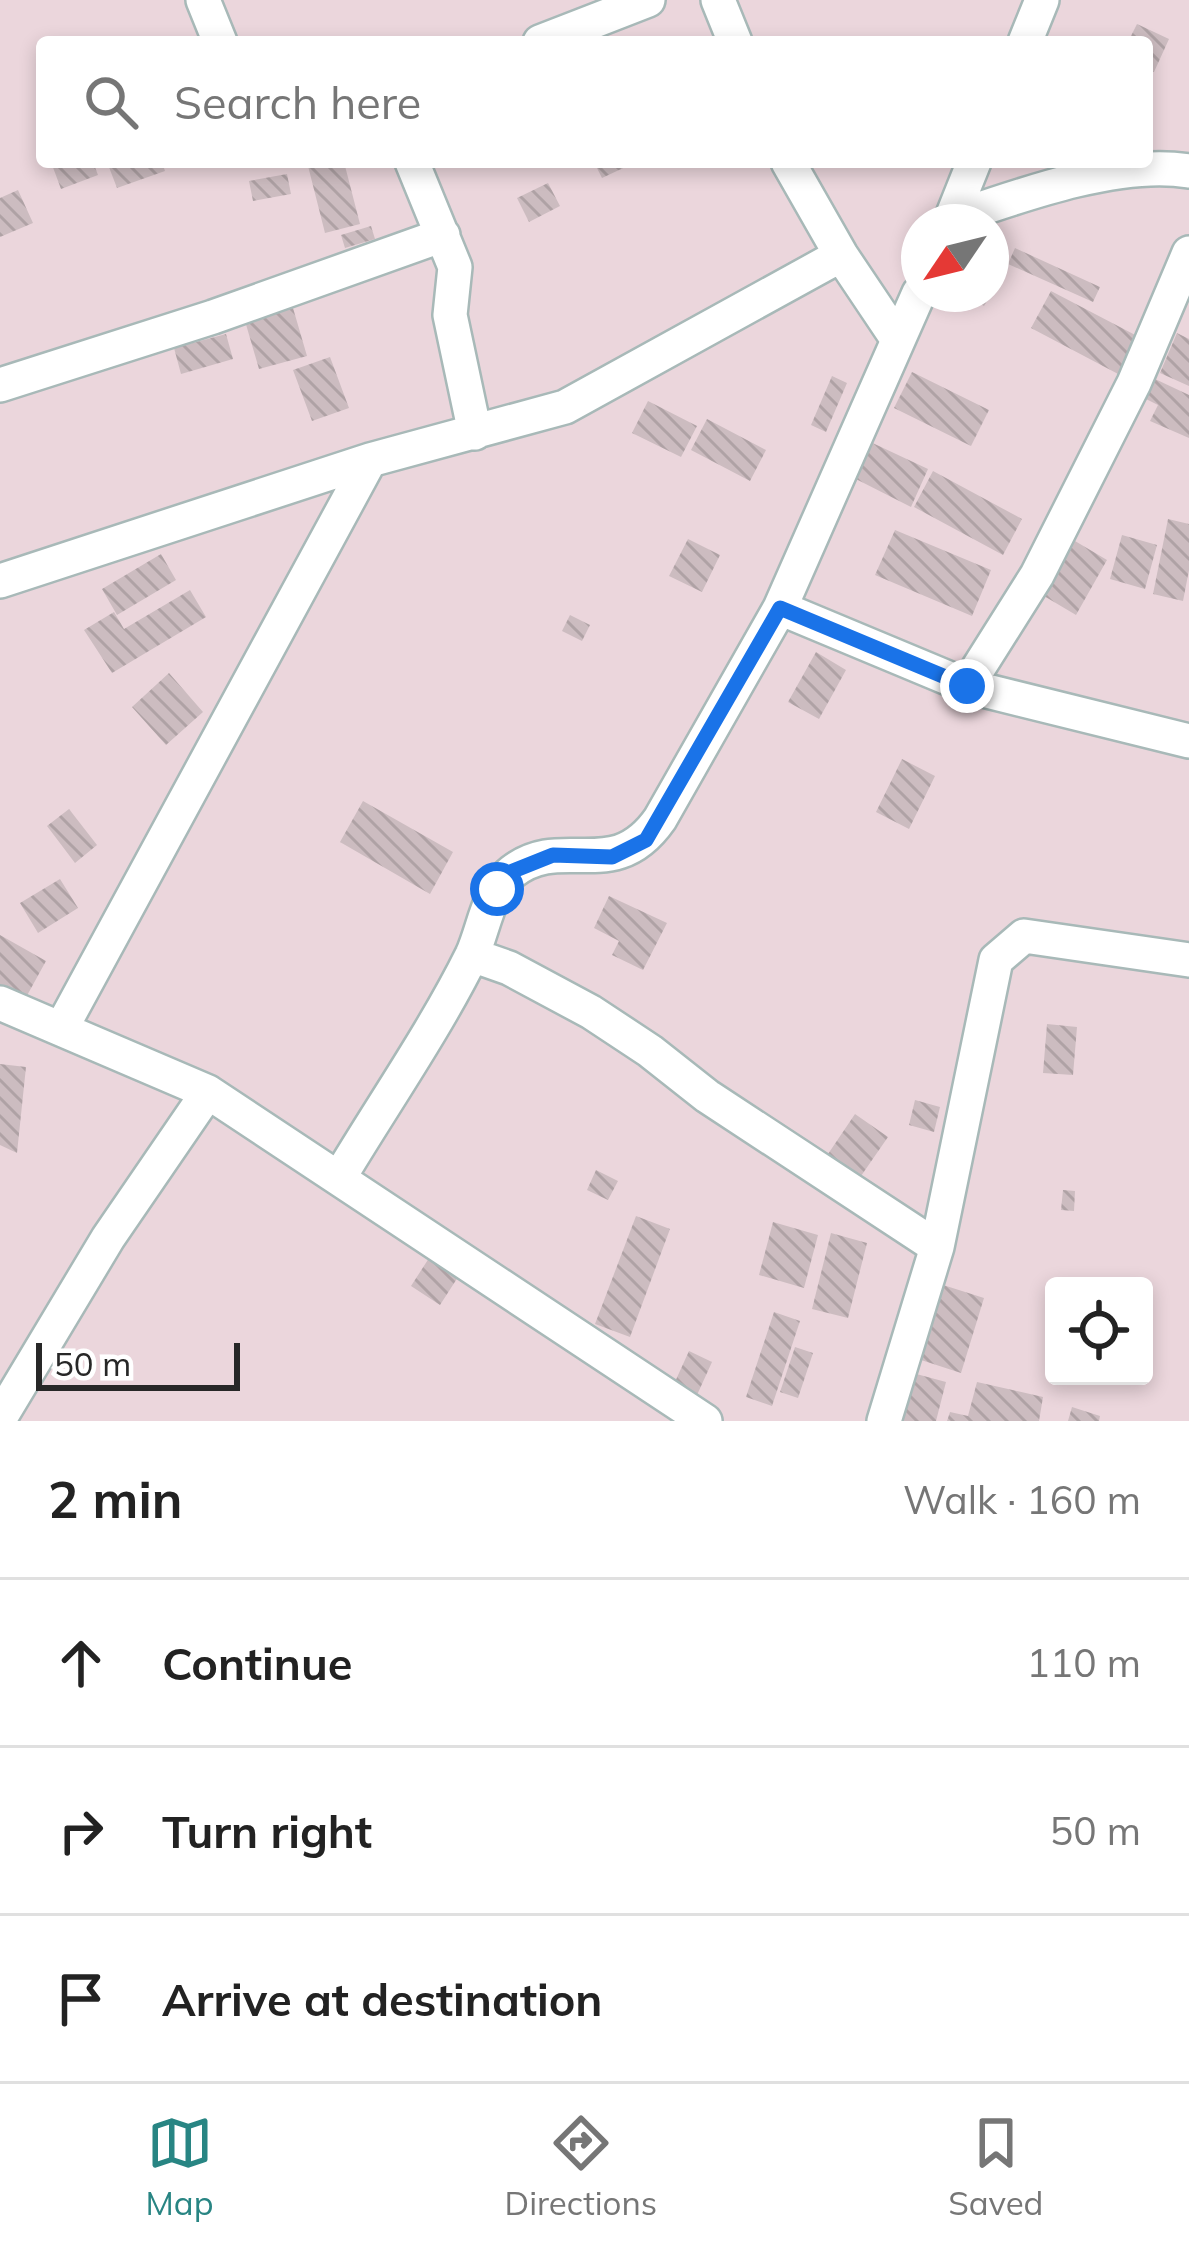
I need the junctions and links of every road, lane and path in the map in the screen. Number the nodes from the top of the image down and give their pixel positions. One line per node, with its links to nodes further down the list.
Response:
1 (203, 0): 5 (street)
2 (648, 0): 6 (street)
3 (718, 0): 7 (street)
4 (1042, 0): 8 (street)
5 (218, 36)
6 (555, 36)
7 (733, 36)
8 (1027, 36)
9 (415, 168): 15 (street)
10 (791, 168): 17 (street)
11 (972, 168): 13 (street)
12 (1189, 171): 14 (street)
13 (957, 204)
14 (996, 204)
15 (443, 235): 20 (street); 21 (street)
16 (1189, 253): 25 (street)
17 (841, 255): 19 (street); 21 (street)
18 (911, 312): 19 (street)
19 (898, 340): 24 (street)
20 (0, 385)
21 (475, 433): 22 (street)
22 (370, 460): 23 (street); 30 (street)
23 (0, 581)
24 (780, 608): 25 (street); 27 (street)
25 (967, 686): 26 (street)
26 (1189, 741)
27 (472, 955): 32 (street); 33 (street)
28 (1189, 959): 33 (street)
29 (0, 1003): 30 (street)
30 (61, 1029): 31 (street)
31 (208, 1092): 32 (street); 34 (street)
32 (339, 1178): 35 (street)
33 (937, 1247): 36 (street)
34 (0, 1418)
35 (705, 1421)
36 (884, 1421)

